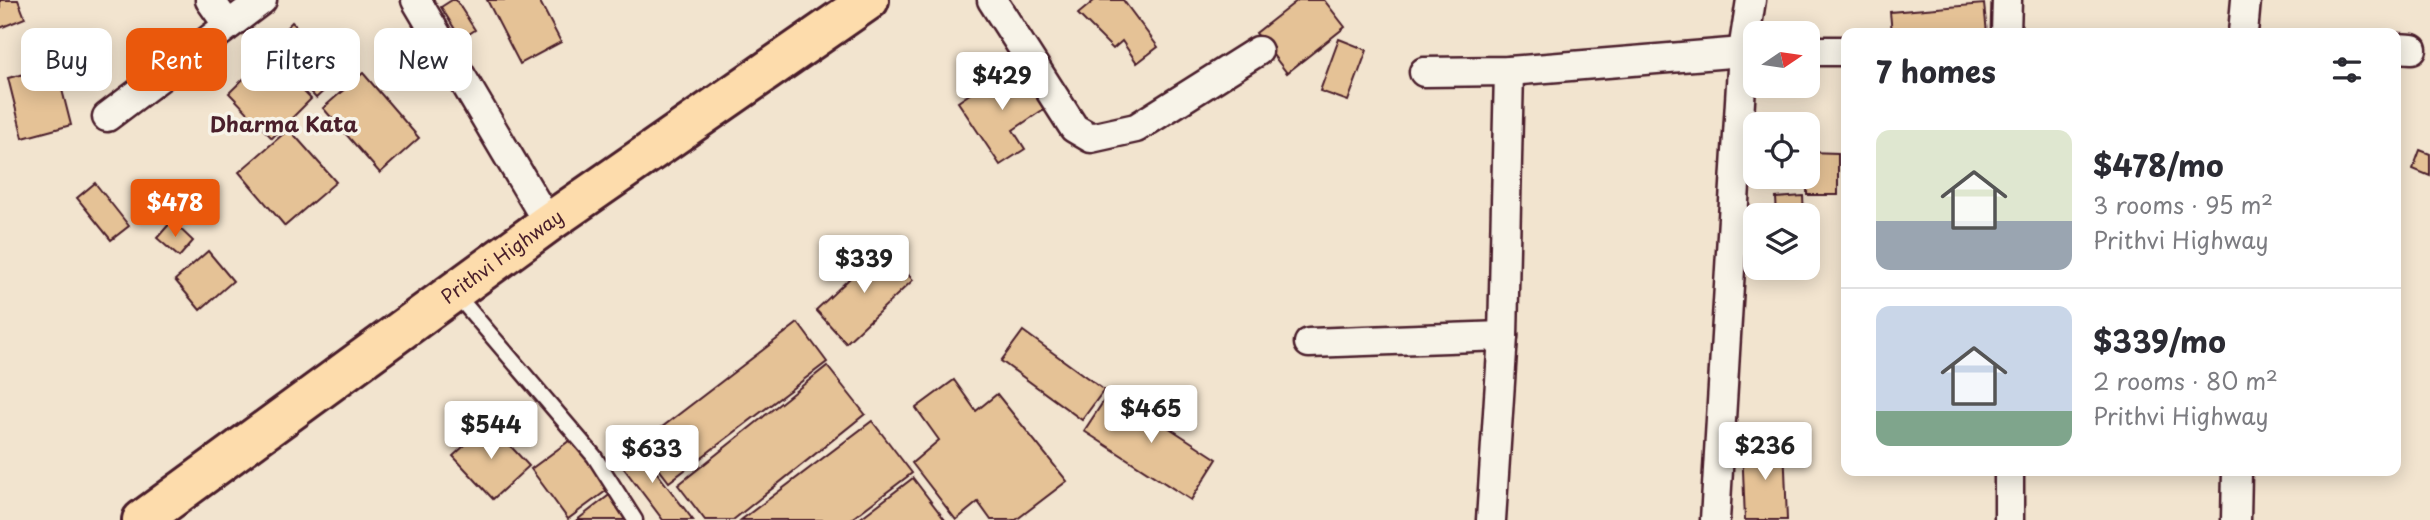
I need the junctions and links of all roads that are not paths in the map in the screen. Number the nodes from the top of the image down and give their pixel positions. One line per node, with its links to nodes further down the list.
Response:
1 (210, 0): 10 (street)
2 (262, 0): 10 (street)
3 (416, 0): 21 (street)
4 (869, 0): 21 (highway, Prithvi Highway)
5 (992, 0): 13 (street)
6 (1751, 0): 9 (street)
7 (2007, 0): 11 (street)
8 (2246, 0): 12 (street)
9 (1750, 21)
10 (227, 24): 20 (street)
11 (2006, 28)
12 (2243, 28)
13 (1258, 51)
14 (1820, 51): 15 (street)
15 (1841, 51)
16 (1743, 52): 17 (street)
17 (1510, 71): 18 (street); 23 (street)
18 (1424, 72)
19 (1746, 98): 30 (street)
20 (107, 117)
21 (548, 223): 22 (highway, Prithvi Highway)
22 (454, 292): 27 (highway, Prithvi Highway); 28 (lane)
23 (1503, 336): 24 (street); 29 (street)
24 (1309, 342)
25 (2009, 476): 31 (street)
26 (2237, 476): 32 (street)
27 (142, 520)
28 (635, 520)
29 (1491, 520)
30 (1715, 520)
31 (2009, 520)
32 (2236, 520)

